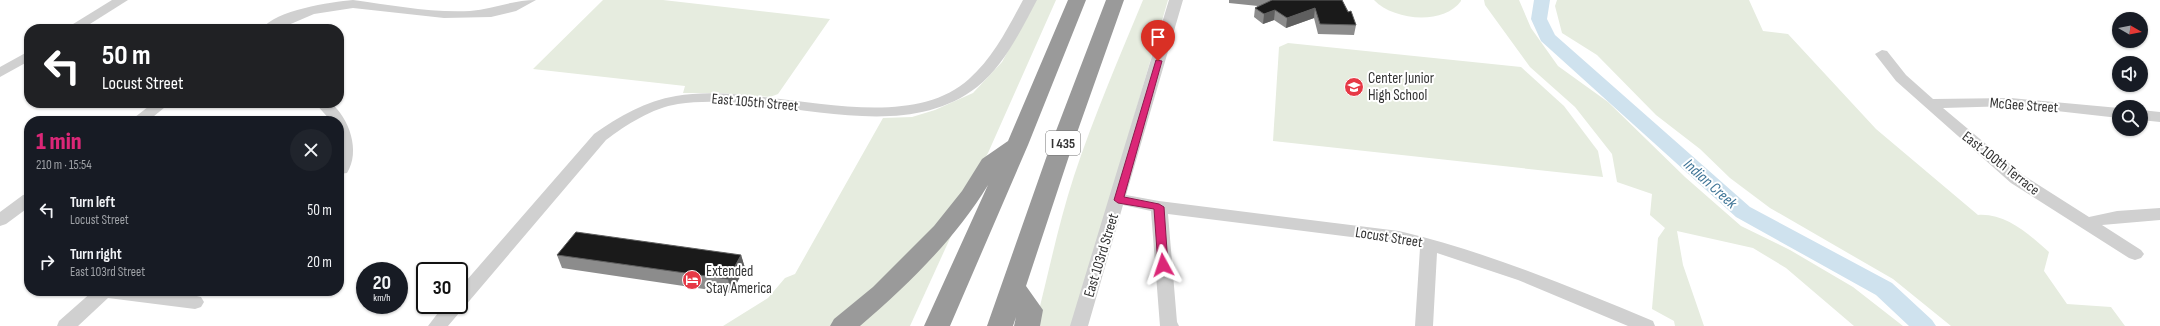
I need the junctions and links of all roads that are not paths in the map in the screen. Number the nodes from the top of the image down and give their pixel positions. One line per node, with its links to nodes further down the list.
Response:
1 (121, 0): 7 (street)
2 (529, 0): 8 (street)
3 (1030, 0): 32 (street, East 105th Street)
4 (1077, 0): 21 (highway, I 435)
5 (1115, 0): 31 (highway, I 435)
6 (1176, 0): 23 (street, East 103rd Street)
7 (80, 24)
8 (278, 24)
9 (1882, 54): 12 (street, East 100th Terrace)
10 (24, 58): 11 (street)
11 (0, 73)
12 (1929, 104): 15 (street, McGee Street); 28 (street, East 100th Terrace)
13 (156, 108): 16 (street)
14 (327, 108): 17 (street)
15 (2112, 112)
16 (145, 116)
17 (334, 116)
18 (2148, 116): 19 (street)
19 (2160, 117)
20 (344, 145): 22 (street)
21 (1017, 145): 39 (highway); 40 (highway, I 435)
22 (344, 156)
23 (1118, 200): 25 (street, Locust Street); 43 (street, East 103rd Street)
24 (24, 203): 27 (street)
25 (1159, 207): 29 (street, Locust Street); 44 (street)
26 (2160, 214): 28 (street)
27 (0, 220)
28 (2085, 223): 30 (street, East 100th Terrace)
29 (1429, 244): 45 (street); 46 (street, Locust Street)
30 (2135, 254)
31 (1013, 286): 41 (highway, I 435); 42 (highway)
32 (468, 291)
33 (99, 296): 37 (street)
34 (147, 296): 35 (street)
35 (195, 302)
36 (447, 314): 38 (street)
37 (66, 326)
38 (437, 326)
39 (843, 326)
40 (937, 326)
41 (1000, 326)
42 (1027, 326)
43 (1079, 326)
44 (1170, 326)
45 (1424, 326)
46 (1646, 326)

